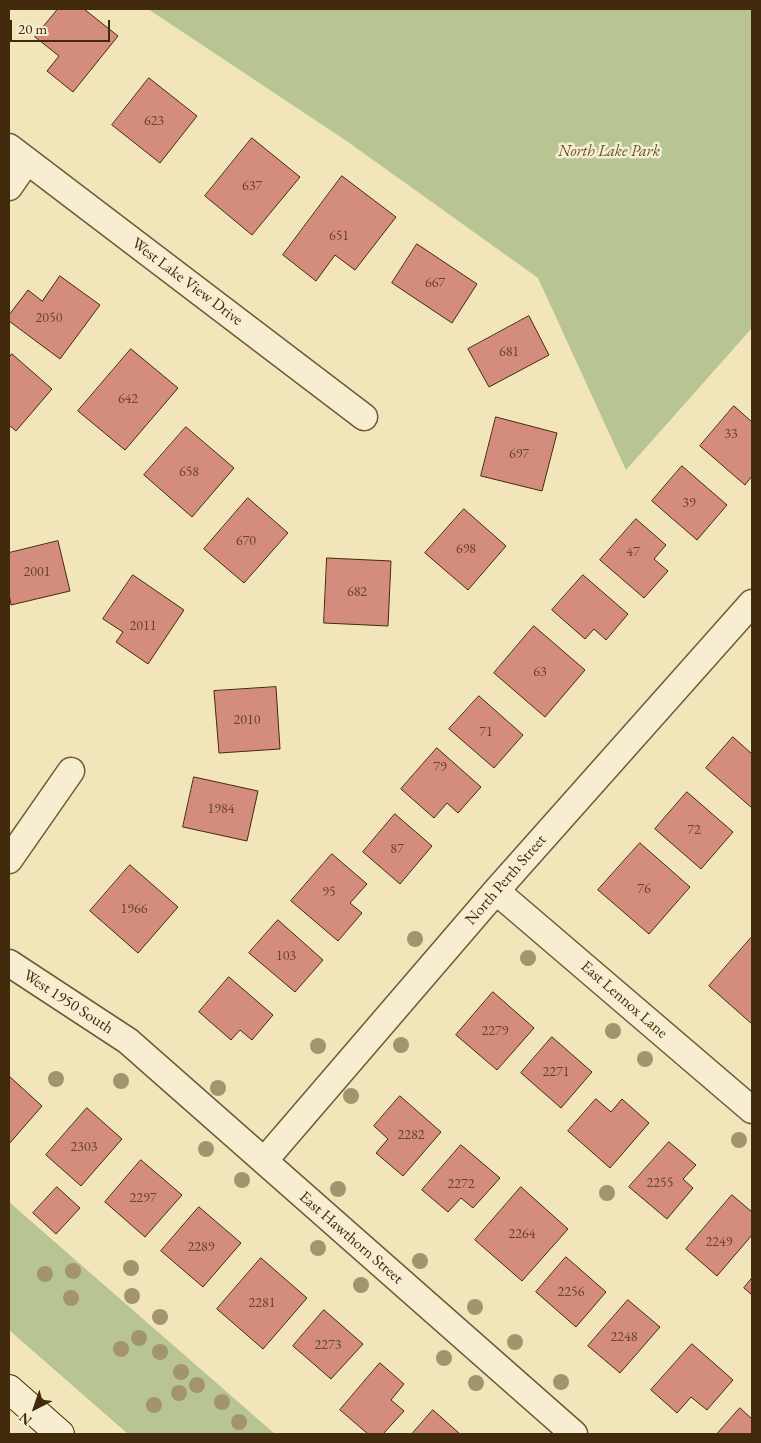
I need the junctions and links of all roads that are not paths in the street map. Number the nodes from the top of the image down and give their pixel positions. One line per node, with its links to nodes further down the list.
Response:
1 (18, 154): 2 (street); 3 (street, West Lake View Drive)
2 (9, 187)
3 (364, 417)
4 (752, 603): 7 (street, North Perth Street)
5 (71, 771): 6 (street)
6 (9, 860)
7 (496, 891): 10 (street, East Lennox Lane); 11 (street, North Perth Street)
8 (9, 964): 9 (street, West 1950 South)
9 (128, 1041): 11 (street, East Hawthorn Street)
10 (752, 1110)
11 (264, 1161): 14 (street, East Hawthorn Street)
12 (9, 1390): 13 (street)
13 (60, 1434)
14 (574, 1434)

